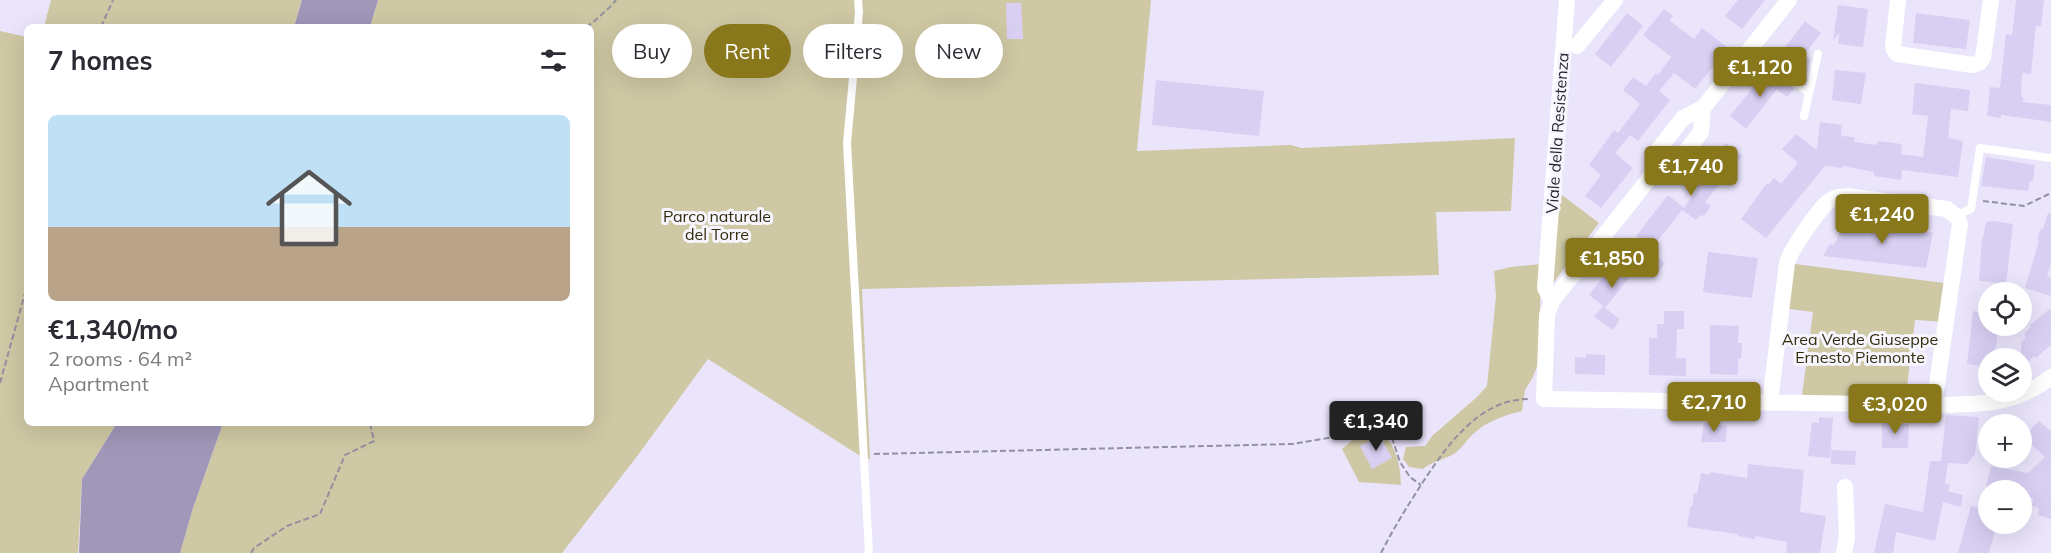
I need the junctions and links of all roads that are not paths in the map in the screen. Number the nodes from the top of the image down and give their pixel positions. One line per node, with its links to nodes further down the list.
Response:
1 (858, 0): 21 (lane)
2 (1567, 0): 16 (street, Viale della Resistenza)
3 (1615, 0): 7 (street, Viale della Resistenza)
4 (1789, 0): 8 (street, Viale della Resistenza)
5 (1898, 0): 6 (street)
6 (1991, 0)
7 (1577, 46)
8 (1751, 48): 10 (lane); 11 (street, Viale della Resistenza)
9 (1818, 54): 10 (lane)
10 (1809, 93): 12 (lane)
11 (1703, 108): 14 (street, Viale della Resistenza); 14 (street, Viale della Resistenza)
12 (1804, 116)
13 (2051, 158): 15 (lane)
14 (1656, 170): 16 (street, Viale della Resistenza)
15 (1964, 212): 18 (street); 19 (street)
16 (1552, 301): 18 (street, Viale della Resistenza)
17 (2051, 377): 19 (street)
18 (1770, 402): 19 (street)
19 (1934, 405)
20 (1845, 487): 22 (street)
21 (869, 553)
22 (1844, 553)

